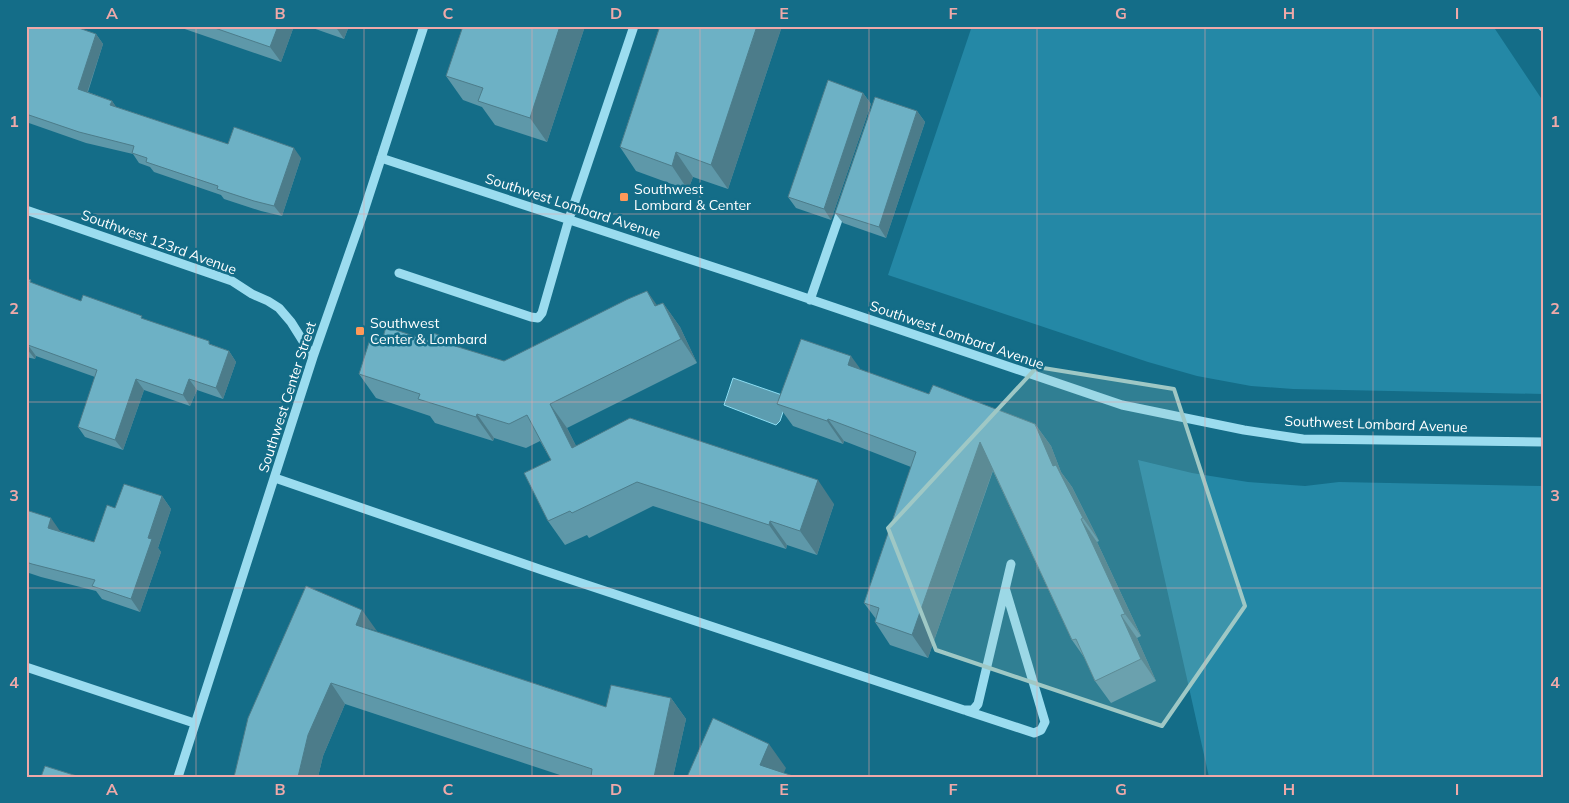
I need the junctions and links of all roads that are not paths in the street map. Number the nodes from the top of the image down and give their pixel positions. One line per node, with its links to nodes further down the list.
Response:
1 (424, 26): 3 (street, Southwest Center Street)
2 (634, 26): 6 (street)
3 (381, 158): 6 (street, Southwest Lombard Avenue); 9 (street, Southwest Center Street)
4 (846, 198): 8 (street)
5 (26, 210): 9 (street, Southwest 123rd Avenue)
6 (569, 219): 7 (street); 8 (street, Southwest Lombard Avenue)
7 (399, 273)
8 (810, 300): 10 (street, Southwest Lombard Avenue)
9 (313, 356): 11 (street, Southwest Center Street)
10 (1543, 442)
11 (275, 478): 15 (street); 16 (street, Southwest Center Street)
12 (1011, 564): 13 (street)
13 (1006, 589): 15 (street); 15 (street)
14 (26, 667): 16 (street)
15 (964, 710)
16 (194, 723): 17 (street, Southwest Center Street)
17 (178, 777)

